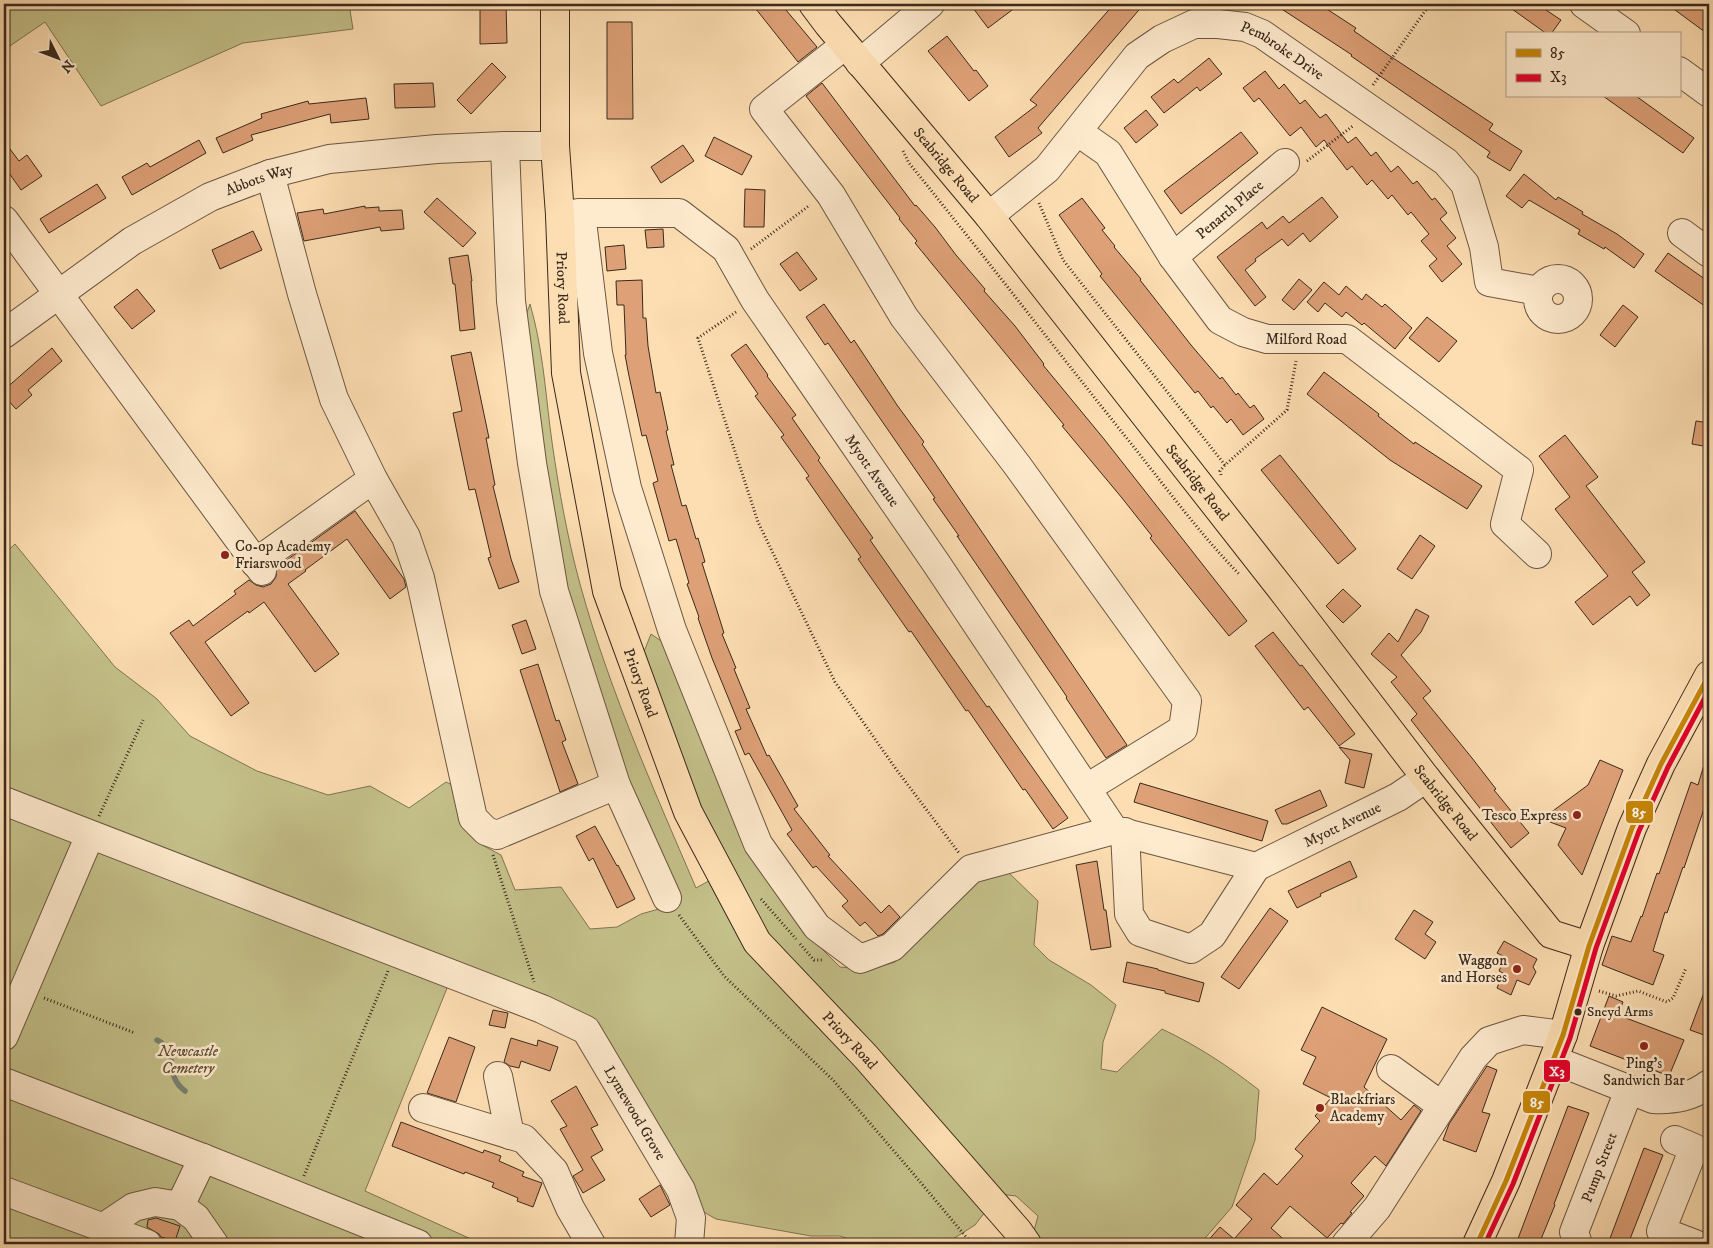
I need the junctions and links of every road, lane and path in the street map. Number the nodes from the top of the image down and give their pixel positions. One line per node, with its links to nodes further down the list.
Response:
1 (555, 4): 14 (main road, Priory Road)
2 (813, 4): 8 (main road, Seabridge Road)
3 (930, 4): 8 (street)
4 (1430, 4): 11 (path)
5 (1584, 4): 7 (street)
6 (1191, 14): 11 (street, Pembroke Drive); 12 (street, Pembroke Drive)
7 (1623, 32)
8 (853, 54): 19 (street); 21 (main road, Seabridge Road)
9 (1680, 72): 10 (street)
10 (1709, 93)
11 (1366, 106): 16 (path); 27 (street, Pembroke Drive)
12 (1078, 132): 18 (street, Pembroke Drive); 25 (street, Milford Road)
13 (505, 146): 14 (street, Abbots Way); 17 (street, Abbots Way); 38 (street)
14 (555, 146): 20 (main road, Priory Road)
15 (902, 148): 34 (path)
16 (1294, 163): 25 (street, Penarth Place)
17 (270, 174): 28 (street, Abbots Way); 32 (street)
18 (1027, 185): 21 (street, Pembroke Drive); 31 (path)
19 (829, 191): 26 (path); 39 (street)
20 (570, 214): 26 (street, Myott Avenue); 45 (street, Priory Road); 78 (main road, Priory Road)
21 (989, 216): 37 (main road, Seabridge Road)
22 (4, 220): 28 (street)
23 (1682, 233): 24 (street)
24 (1709, 252)
25 (1173, 257): 31 (street, Milford Road)
26 (733, 262): 29 (street, Myott Avenue)
27 (1539, 290)
28 (57, 294): 30 (street, Abbots Way); 32 (street)
29 (755, 300): 39 (street, Myott Avenue); 45 (path)
30 (4, 334)
31 (1300, 339): 33 (street, Milford Road)
32 (373, 479): 42 (street)
33 (1537, 554)
34 (1241, 576)
35 (1709, 675): 47 (main road)
36 (143, 720): 43 (path)
37 (1426, 778): 44 (street, Myott Avenue); 47 (main road, Seabridge Road)
38 (616, 785): 42 (street); 46 (street)
39 (1087, 788): 41 (street, Myott Avenue)
40 (4, 801): 43 (street, Lymewood Grove)
41 (1119, 831): 44 (street); 44 (street, Myott Avenue); 45 (street, Priory Road)
42 (486, 832): 52 (path)
43 (90, 835): 48 (street, Lymewood Grove); 51 (street)
44 (1256, 866)
45 (971, 869)
46 (667, 898): 77 (path)
47 (1589, 946): 50 (main road)
48 (396, 952): 52 (street, Lymewood Grove); 68 (path)
49 (1686, 968): 50 (path)
50 (1577, 983): 54 (main road)
51 (23, 990): 53 (path); 55 (street)
52 (542, 1009): 76 (street, Lymewood Grove)
53 (136, 1033)
54 (1563, 1035): 56 (main road); 62 (street)
55 (4, 1036)
56 (1554, 1060): 61 (street); 80 (main road)
57 (1391, 1069): 62 (street)
58 (498, 1076): 64 (street)
59 (4, 1082): 66 (street)
60 (1709, 1084): 61 (street)
61 (1630, 1090): 81 (street, Pump Street)
62 (1442, 1106): 79 (street)
63 (423, 1108): 64 (street)
64 (510, 1135): 75 (street)
65 (1675, 1140): 82 (street)
66 (203, 1158): 68 (street); 69 (street)
67 (4, 1191): 70 (street)
68 (306, 1199): 73 (street); 74 (street)
69 (180, 1206): 70 (street); 71 (street)
70 (104, 1236): 72 (street)
71 (205, 1239)
72 (147, 1244)
73 (366, 1244)
74 (418, 1244)
75 (591, 1244)
76 (690, 1244)
77 (972, 1244)
78 (1027, 1244)
79 (1346, 1244)
80 (1477, 1244)
81 (1578, 1244)
82 (1695, 1244)

